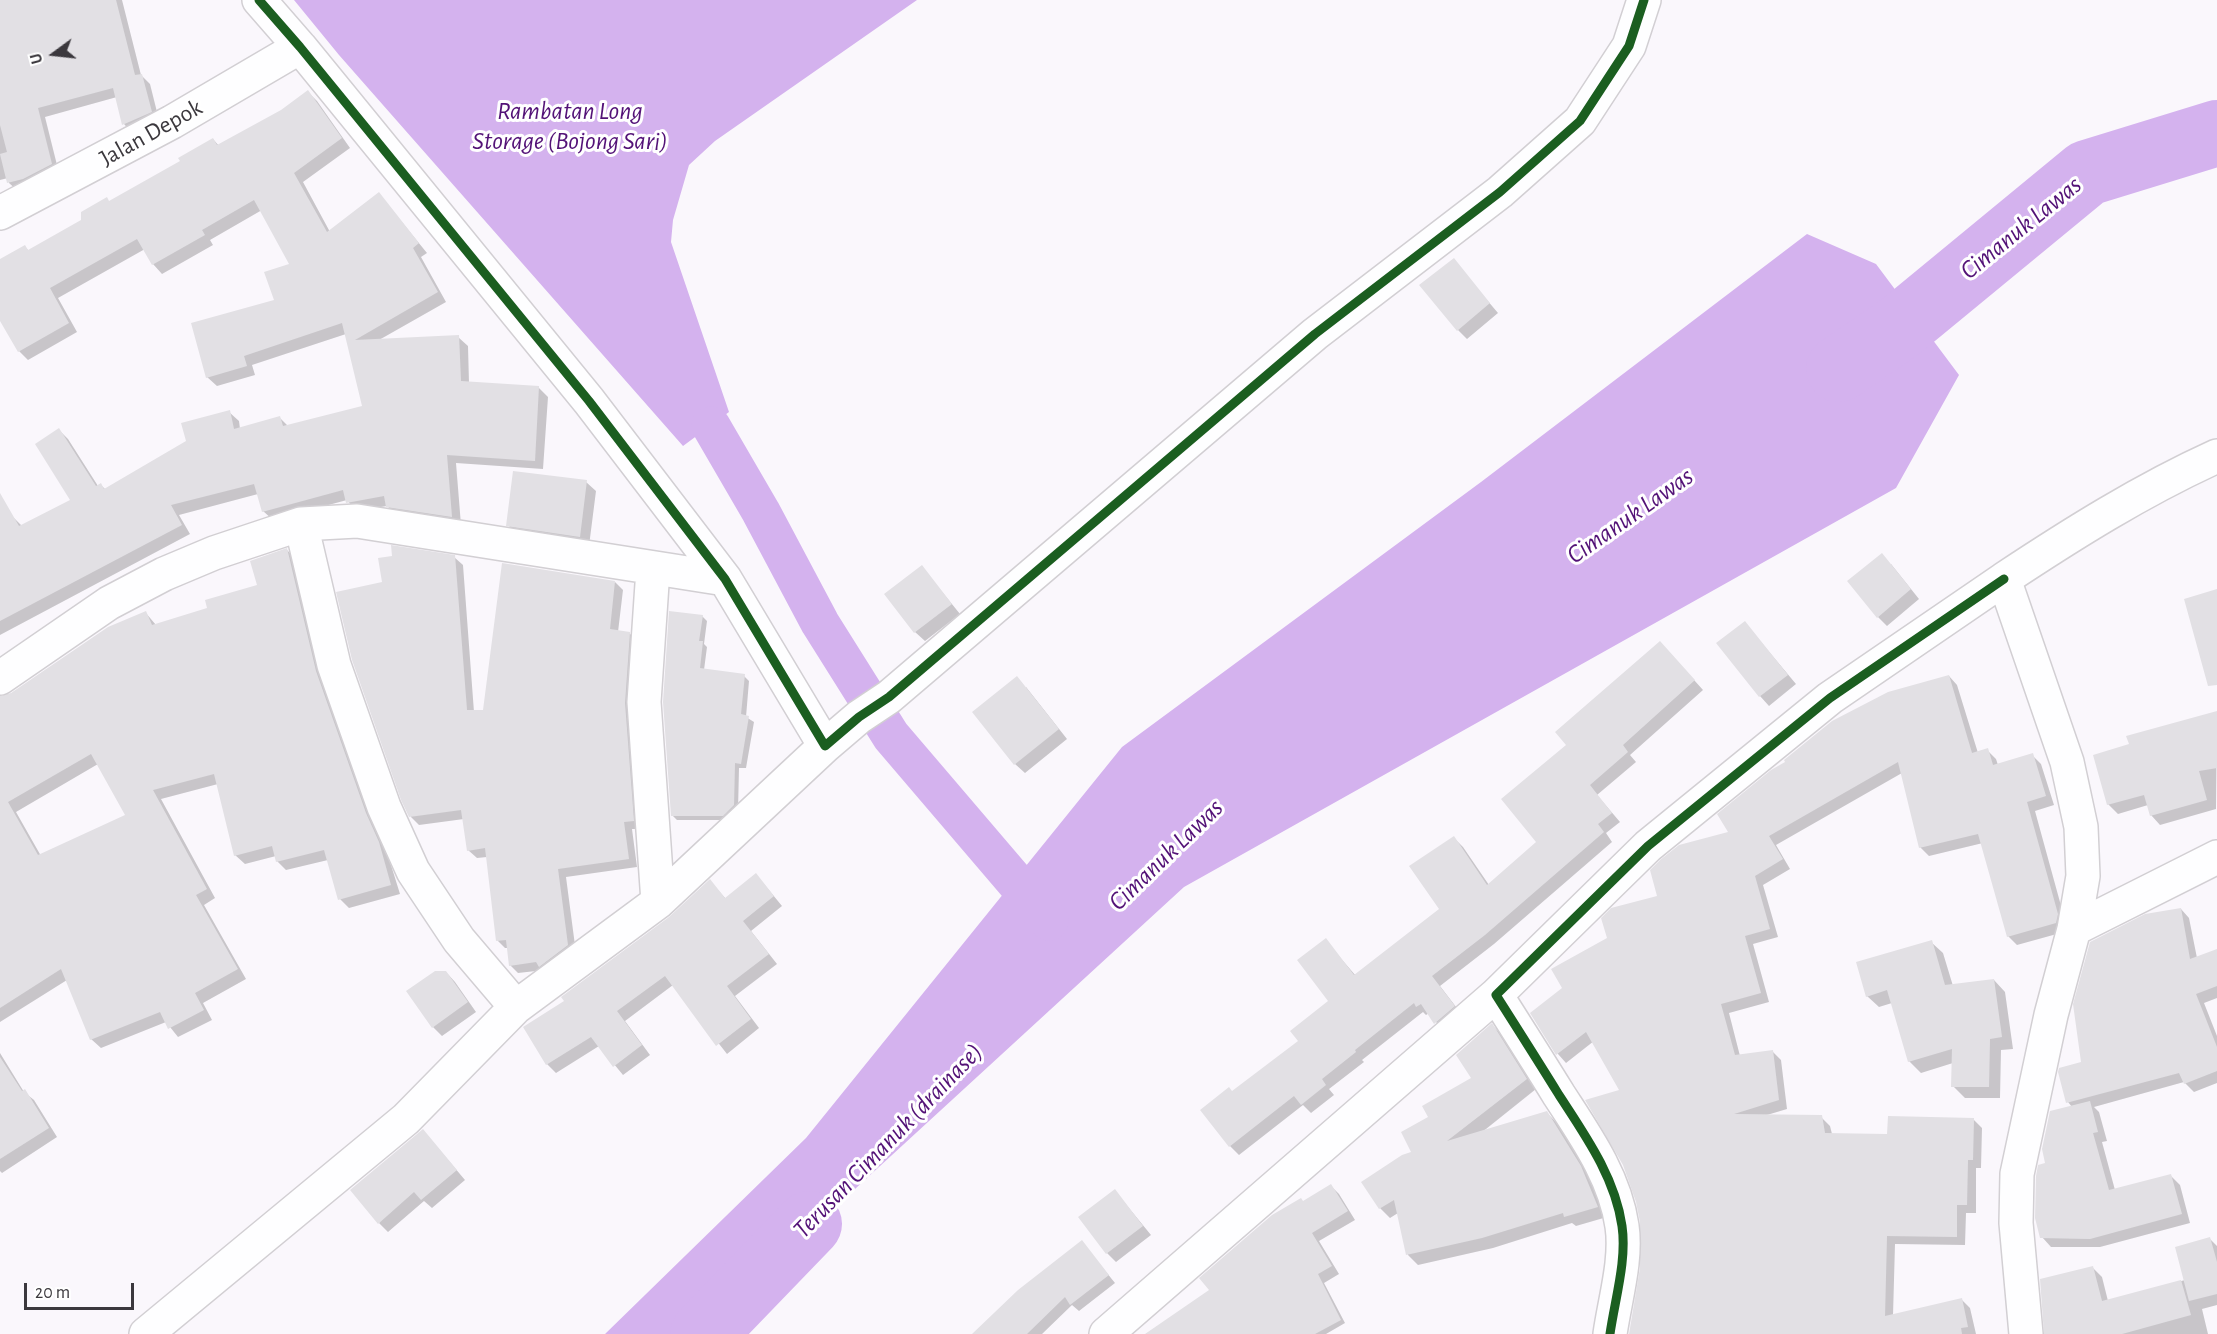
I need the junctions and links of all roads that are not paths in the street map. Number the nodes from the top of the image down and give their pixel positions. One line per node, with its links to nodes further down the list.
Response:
1 (259, 0): 3 (street)
2 (1644, 0): 11 (street)
3 (300, 47): 4 (street, Jalan Depok); 8 (street)
4 (0, 213)
5 (2217, 456): 9 (street)
6 (302, 524): 7 (street); 10 (street); 16 (street)
7 (653, 569): 8 (street); 13 (street)
8 (725, 579): 11 (street)
9 (2004, 579): 14 (street); 15 (street)
10 (0, 678)
11 (825, 746): 13 (street)
12 (2217, 857): 14 (street)
13 (658, 902): 16 (street)
14 (2074, 929): 20 (street)
15 (1496, 995): 18 (street); 19 (street)
16 (516, 1007): 17 (street)
17 (146, 1334)
18 (1106, 1334)
19 (1610, 1334)
20 (2026, 1334)

